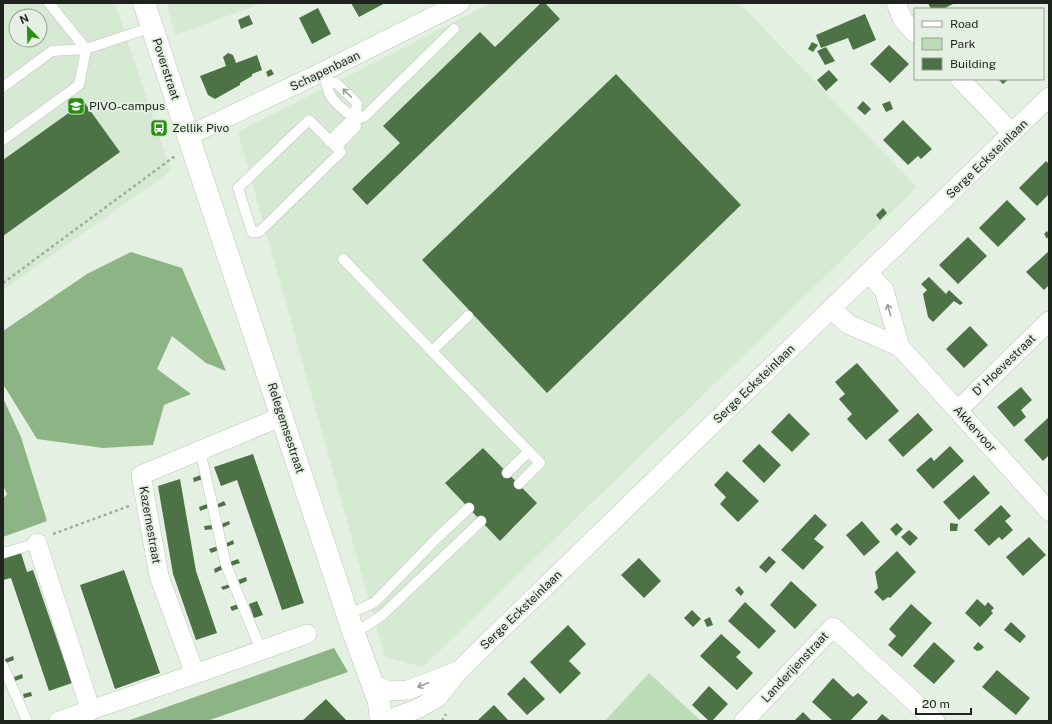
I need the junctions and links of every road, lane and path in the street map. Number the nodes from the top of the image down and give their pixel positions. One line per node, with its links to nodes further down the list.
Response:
1 (49, 3): 8 (lane)
2 (144, 3): 5 (street, Poverstraat)
3 (460, 3): 9 (street, Schapenbaan)
4 (896, 3): 7 (street)
5 (152, 27): 8 (lane); 15 (street, Poverstraat)
6 (454, 29): 13 (lane)
7 (914, 31)
8 (86, 49): 11 (lane); 16 (lane)
9 (325, 77): 13 (lane); 13 (lane, one-way to 9); 15 (street, Schapenbaan)
10 (961, 80): 14 (street)
11 (3, 87)
12 (1049, 97): 14 (street, Serge Ecksteinlaan)
13 (357, 117): 17 (lane)
14 (1012, 133): 20 (street, Serge Ecksteinlaan)
15 (188, 136): 28 (street, Relegemsestraat)
16 (3, 140)
17 (333, 144): 17 (lane)
18 (176, 156): 21 (path)
19 (343, 259): 26 (lane)
20 (869, 274): 22 (street, Serge Ecksteinlaan); 25 (street, Akkervoor, one-way to 20)
21 (3, 283)
22 (832, 310): 25 (street, Akkervoor); 44 (street, Serge Ecksteinlaan)
23 (468, 316): 26 (lane)
24 (1049, 321): 27 (street, D' Hoevestraat)
25 (900, 347): 27 (street, Akkervoor)
26 (432, 351): 31 (lane)
27 (958, 410): 36 (street, Akkervoor)
28 (283, 416): 30 (street, Kazernestraat); 40 (street, Relegemsestraat)
29 (3, 422): 38 (path)
30 (200, 450): 34 (street, Kazernestraat); 42 (lane)
31 (529, 451): 32 (lane); 33 (lane)
32 (507, 472)
33 (519, 484)
34 (145, 500): 38 (path); 45 (street, Kazernestraat)
35 (469, 508): 40 (lane)
36 (1049, 511)
37 (481, 521): 40 (lane)
38 (37, 543): 39 (lane); 47 (street)
39 (3, 553)
40 (350, 623): 46 (street, Relegemsestraat)
41 (307, 634): 42 (street)
42 (261, 650): 45 (street)
43 (3, 666): 48 (lane)
44 (459, 671): 46 (street, Serge Ecksteinlaan, one-way to 46); 51 (street, Serge Ecksteinlaan)
45 (195, 674): 47 (street)
46 (374, 685): 50 (street, Relegemsestraat)
47 (90, 711): 49 (street)
48 (27, 721)
49 (59, 721)
50 (381, 721)
51 (391, 721)
52 (744, 721): 53 (street, Landerijenstraat)
53 (935, 721)

